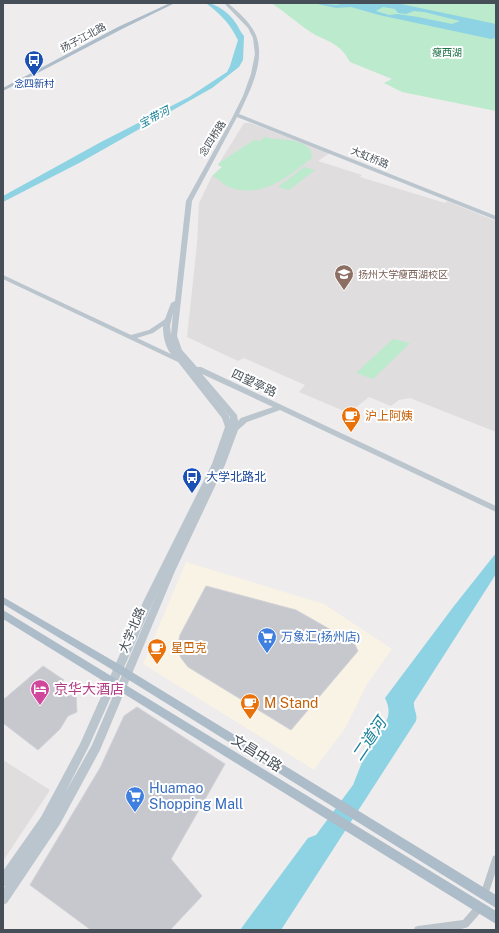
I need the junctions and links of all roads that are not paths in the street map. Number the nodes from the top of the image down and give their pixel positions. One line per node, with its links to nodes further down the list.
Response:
1 (166, 3): 4 (main road, 扬子江北路)
2 (173, 3): 5 (main road, 扬子江北路)
3 (226, 3): 6 (street, 念四桥路)
4 (3, 86)
5 (3, 90)
6 (237, 115): 7 (street, 大虹桥路); 9 (street, 念四桥路)
7 (496, 218)
8 (3, 277): 11 (street, 四望亭路)
9 (178, 295): 10 (street, 念四桥路); 13 (street, 念四桥路)
10 (166, 320): 11 (street); 12 (street, 念四桥路)
11 (132, 337): 12 (street, 四望亭路)
12 (182, 361): 13 (street, 四望亭路); 19 (street, 大学北路)
13 (195, 368): 14 (street, 四望亭路); 15 (street)
14 (279, 408): 15 (street); 16 (street, 四望亭路)
15 (235, 429): 19 (street, 大学北路)
16 (496, 509)
17 (3, 600): 19 (main road, 文昌中路)
18 (3, 614): 20 (main road, 文昌中路)
19 (123, 672): 20 (street, 大学北路); 23 (main road, 文昌中路)
20 (118, 685): 22 (street, 大学北路); 24 (street, 大学北路); 26 (main road, 文昌中路)
21 (496, 859): 23 (street)
22 (3, 881)
23 (484, 895): 25 (main road, 文昌中路)
24 (3, 899)
25 (496, 902)
26 (479, 908): 27 (main road, 文昌中路); 28 (street)
27 (496, 918)
28 (418, 930)

